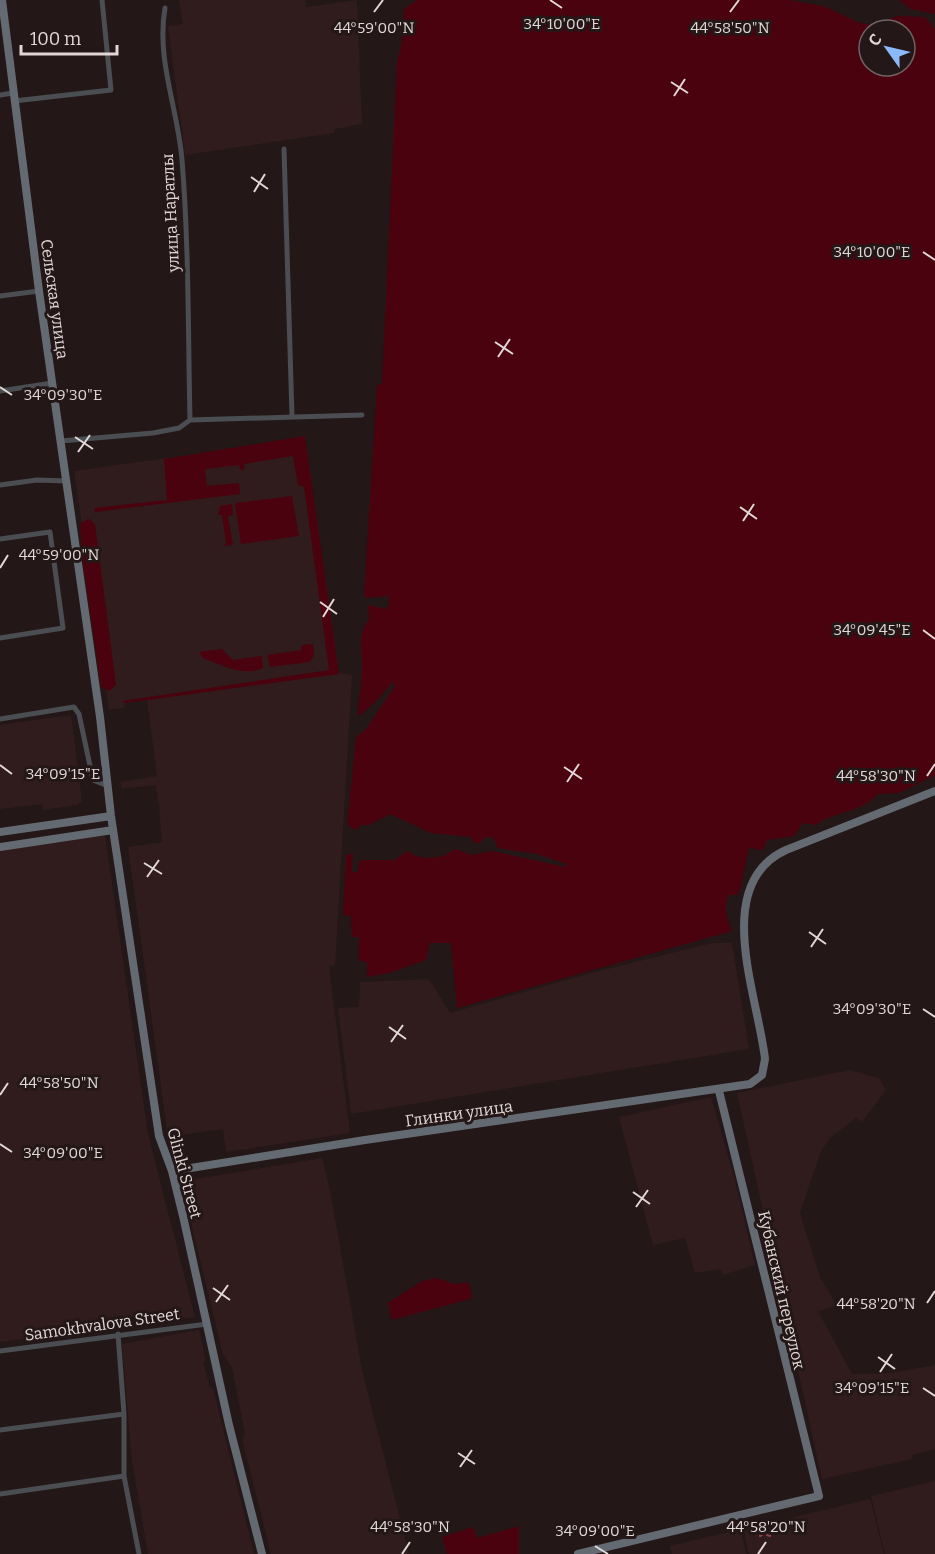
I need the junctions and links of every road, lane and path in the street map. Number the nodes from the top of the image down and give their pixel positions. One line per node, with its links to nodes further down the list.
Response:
1 (2, 0): 5 (main road, Сельская улица)
2 (102, 0): 5 (street)
3 (165, 8): 13 (street, улица Наратлы)
4 (0, 94): 5 (street)
5 (13, 97): 7 (main road, Сельская улица)
6 (284, 149): 12 (street)
7 (39, 291): 8 (street); 9 (main road, Сельская улица)
8 (0, 296)
9 (52, 383): 10 (street); 14 (main road, Сельская улица)
10 (0, 391)
11 (362, 415): 12 (street)
12 (292, 416): 13 (street)
13 (190, 420): 14 (street)
14 (61, 441): 15 (main road, Сельская улица)
15 (66, 481): 16 (street); 20 (main road, Сельская улица)
16 (0, 485)
17 (0, 539): 18 (street)
18 (0, 638)
19 (0, 719): 20 (street)
20 (108, 786): 22 (main road, Сельская улица)
21 (935, 791): 26 (main road, Глинки улица)
22 (111, 816): 23 (main road, Glinki Street); 24 (main road)
23 (113, 831): 25 (main road); 27 (main road, Glinki Street)
24 (0, 832)
25 (0, 847)
26 (719, 1091): 27 (main road, Глинки улица); 37 (main road, Кубанский переулок)
27 (172, 1171): 28 (main road, Glinki Street)
28 (207, 1324): 29 (street, Samokhvalova Street); 36 (main road, Glinki Street)
29 (118, 1334): 30 (street, Samokhvalova Street); 31 (street)
30 (0, 1351)
31 (124, 1414): 32 (street); 33 (street)
32 (0, 1431)
33 (124, 1476): 34 (street); 35 (street)
34 (0, 1494)
35 (139, 1554)
36 (262, 1554)
37 (578, 1554)

